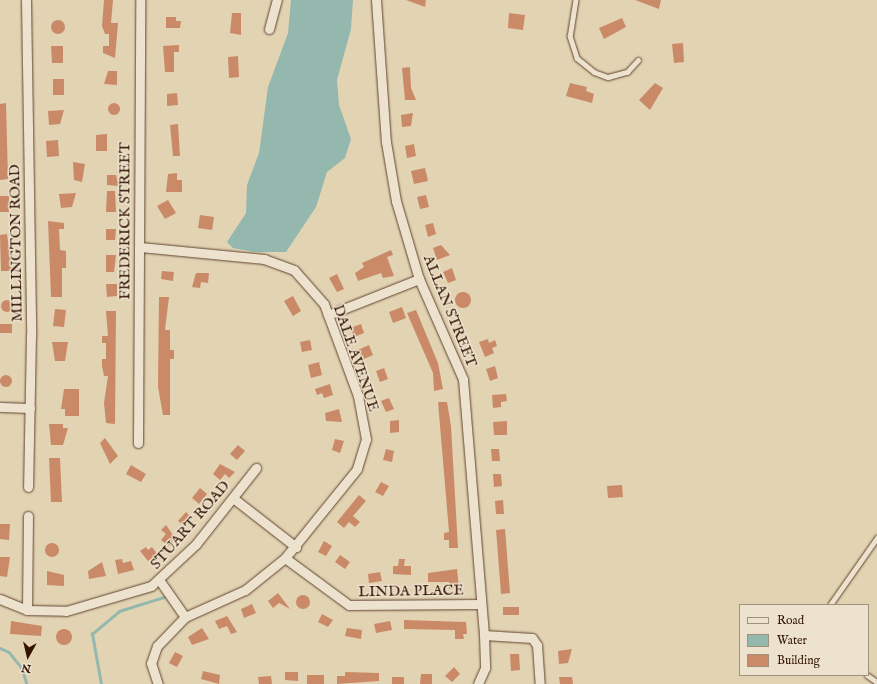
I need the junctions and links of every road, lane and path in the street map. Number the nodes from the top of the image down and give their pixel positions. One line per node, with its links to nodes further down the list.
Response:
1 (26, 0): 12 (street, MILLINGTON ROAD)
2 (140, 0): 8 (street, FREDERICK STREET)
3 (277, 0): 6 (street)
4 (376, 0): 9 (street, ALLAN STREET)
5 (576, 0): 7 (lane)
6 (269, 29)
7 (638, 60)
8 (140, 247): 10 (street, DALE AVENUE); 13 (street, FREDERICK STREET)
9 (419, 279): 10 (street); 23 (street, ALLAN STREET)
10 (328, 315): 19 (street, DALE AVENUE)
11 (0, 407): 12 (street)
12 (30, 408): 15 (street, MILLINGTON ROAD)
13 (138, 443)
14 (256, 468): 16 (street, STUART ROAD)
15 (28, 487)
16 (234, 498): 19 (street); 21 (street, STUART ROAD)
17 (28, 516): 25 (street)
18 (877, 538): 24 (lane)
19 (296, 547): 20 (street, DALE AVENUE)
20 (285, 558): 23 (street, LINDA PLACE); 26 (street, DALE AVENUE)
21 (160, 581): 25 (street, STUART ROAD); 26 (street)
22 (0, 598): 25 (street, STUART ROAD)
23 (481, 604): 27 (street, ALLAN STREET)
24 (831, 604)
25 (27, 610)
26 (185, 617): 30 (street, DALE AVENUE)
27 (484, 635): 31 (street, ALLAN STREET); 32 (street)
28 (868, 676): 29 (lane)
29 (877, 682)
30 (158, 684)
31 (478, 684)
32 (540, 684)

